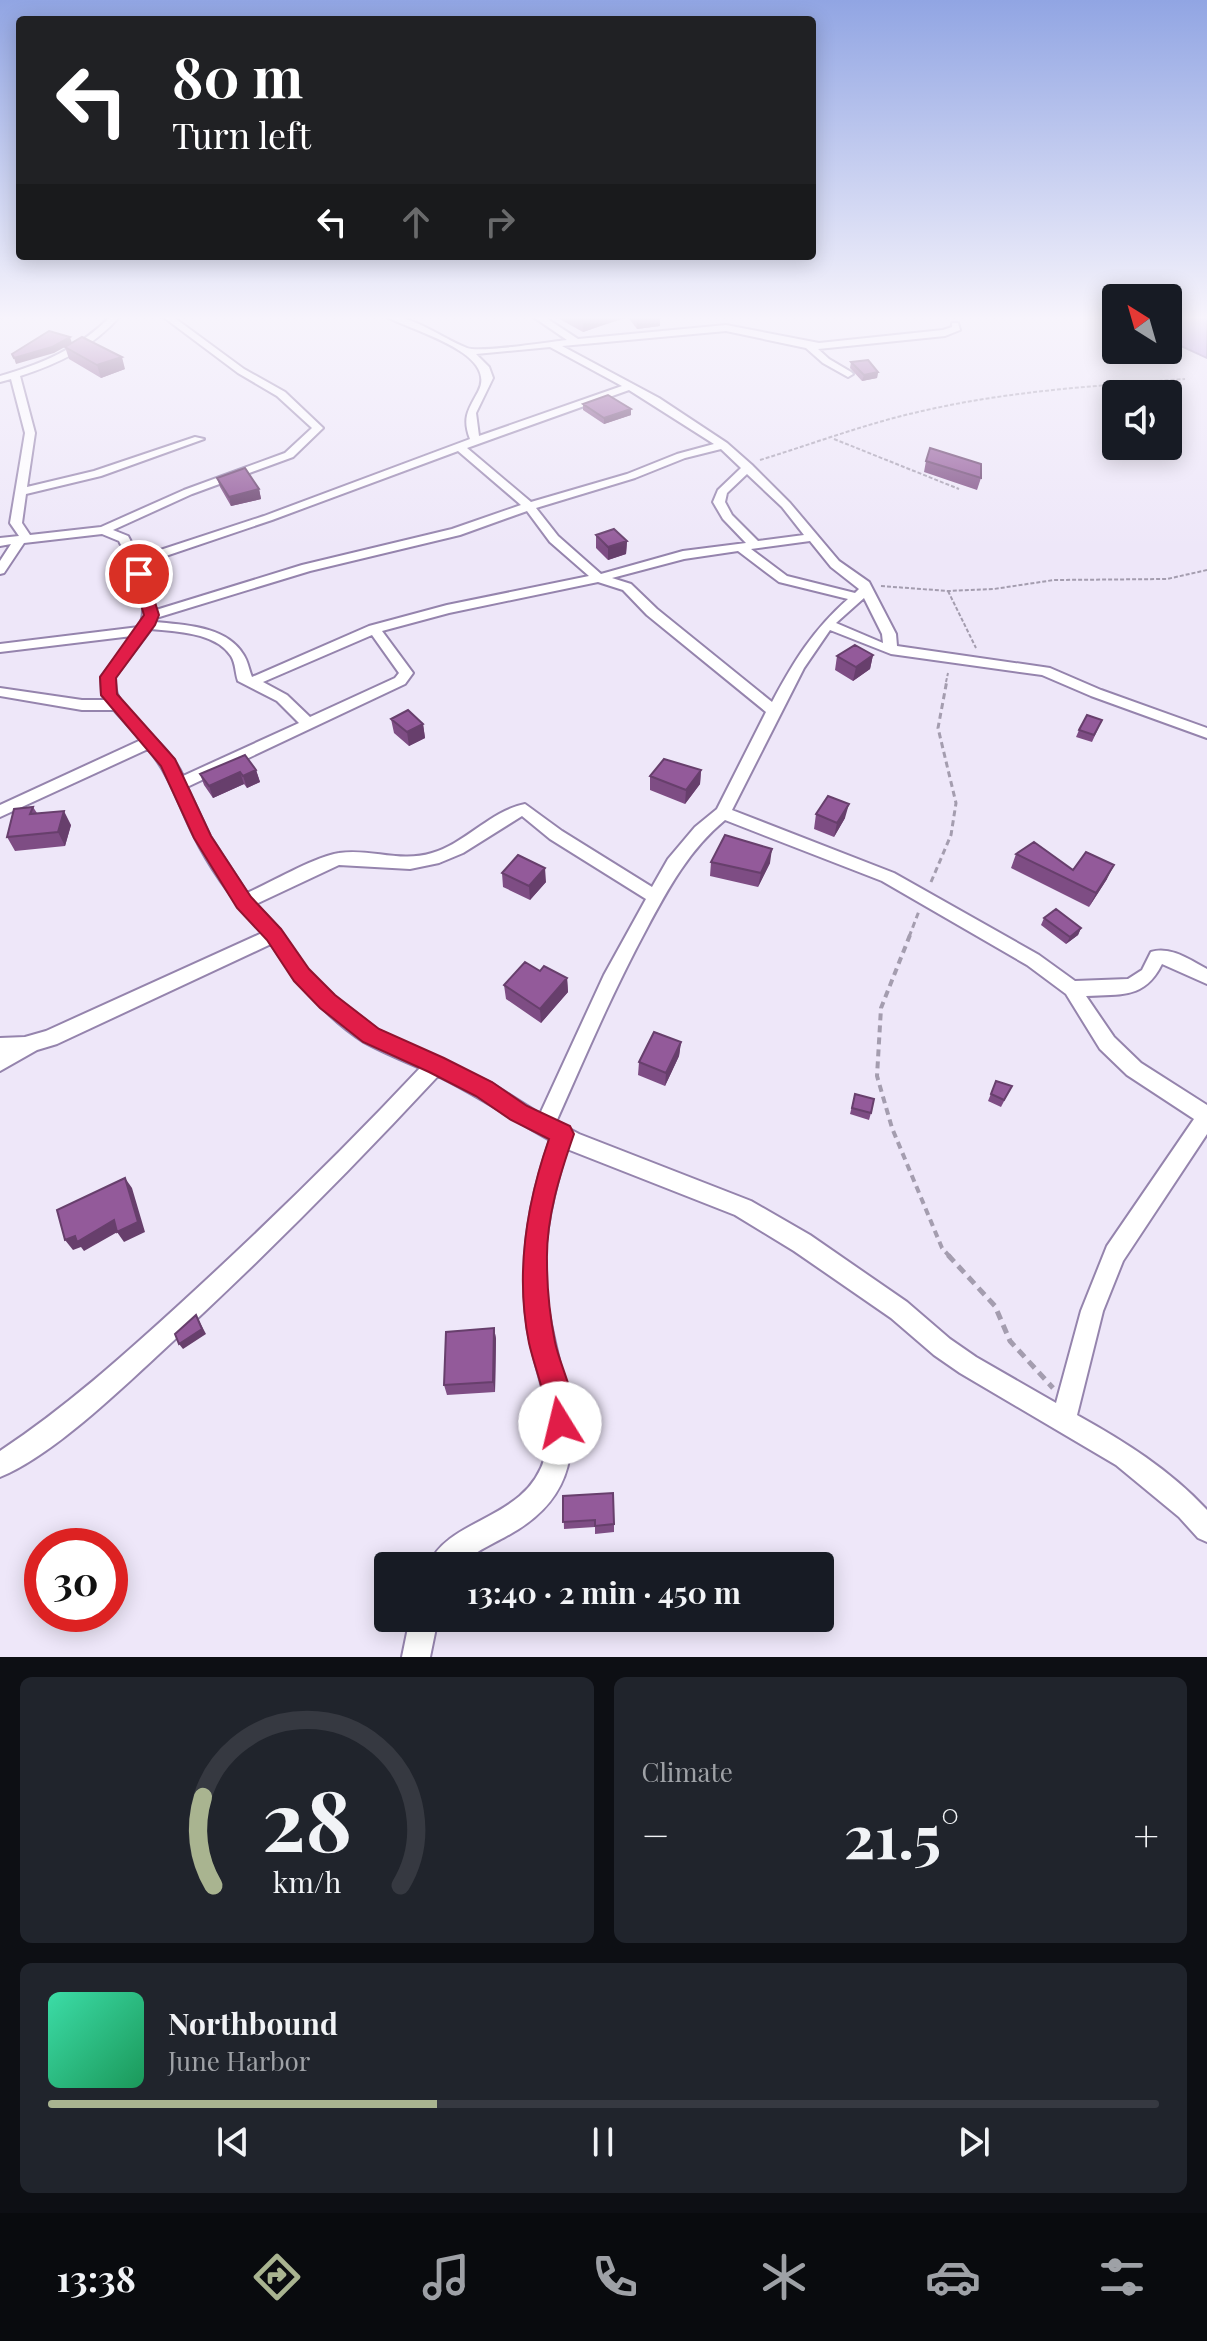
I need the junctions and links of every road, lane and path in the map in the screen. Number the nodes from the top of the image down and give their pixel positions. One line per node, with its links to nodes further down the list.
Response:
1 (20, 393): 14 (street)
2 (280, 393): 16 (street)
3 (481, 393): 9 (street)
4 (611, 393): 9 (street)
5 (642, 393): 10 (street)
6 (1022, 393): 8 (path)
7 (199, 439): 14 (street)
8 (834, 439): 12 (path); 13 (path)
9 (477, 442): 11 (street)
10 (723, 445): 12 (street); 15 (street)
11 (461, 448): 15 (street); 21 (street)
12 (747, 466): 17 (street); 19 (street)
13 (959, 489)
14 (19, 492): 18 (street)
15 (529, 506): 24 (street); 27 (street)
16 (103, 530): 18 (street); 21 (street)
17 (813, 537): 19 (street); 25 (street)
18 (16, 541): 22 (street)
19 (754, 544): 20 (street)
20 (740, 547): 24 (street); 25 (street)
21 (136, 562): 27 (street)
22 (0, 570)
23 (1207, 570): 26 (path)
24 (599, 578): 29 (street); 37 (street)
25 (863, 591): 26 (path); 28 (street); 31 (street)
26 (948, 591): 33 (path)
27 (148, 624): 30 (street); 34 (street); 36 (street)
28 (827, 624): 31 (street); 37 (street)
29 (374, 629): 34 (street); 38 (street)
30 (0, 648)
31 (891, 650): 32 (street)
32 (950, 661): 33 (street); 45 (path)
33 (982, 662): 39 (street)
34 (254, 681): 38 (street)
35 (0, 692): 36 (street)
36 (117, 705): 40 (street)
37 (774, 711): 43 (street)
38 (310, 725): 41 (street)
39 (1207, 733)
40 (152, 741): 41 (street); 42 (street)
41 (180, 784): 46 (street)
42 (0, 811)
43 (723, 813): 44 (street); 45 (street)
44 (655, 897): 46 (street); 55 (street)
45 (924, 897): 49 (street); 56 (path)
46 (244, 902): 47 (street)
47 (274, 935): 50 (street); 53 (street)
48 (1207, 977): 49 (street)
49 (1072, 989): 54 (street)
50 (35, 1042): 51 (street); 52 (street)
51 (0, 1046)
52 (0, 1063)
53 (436, 1065): 55 (street); 58 (street)
54 (1207, 1117): 57 (street)
55 (554, 1130): 57 (street); 60 (street)
56 (1056, 1391)
57 (1064, 1418): 59 (street)
58 (0, 1465)
59 (1207, 1529)
60 (454, 1552)
61 (421, 1632): 62 (street)
62 (416, 1657)

